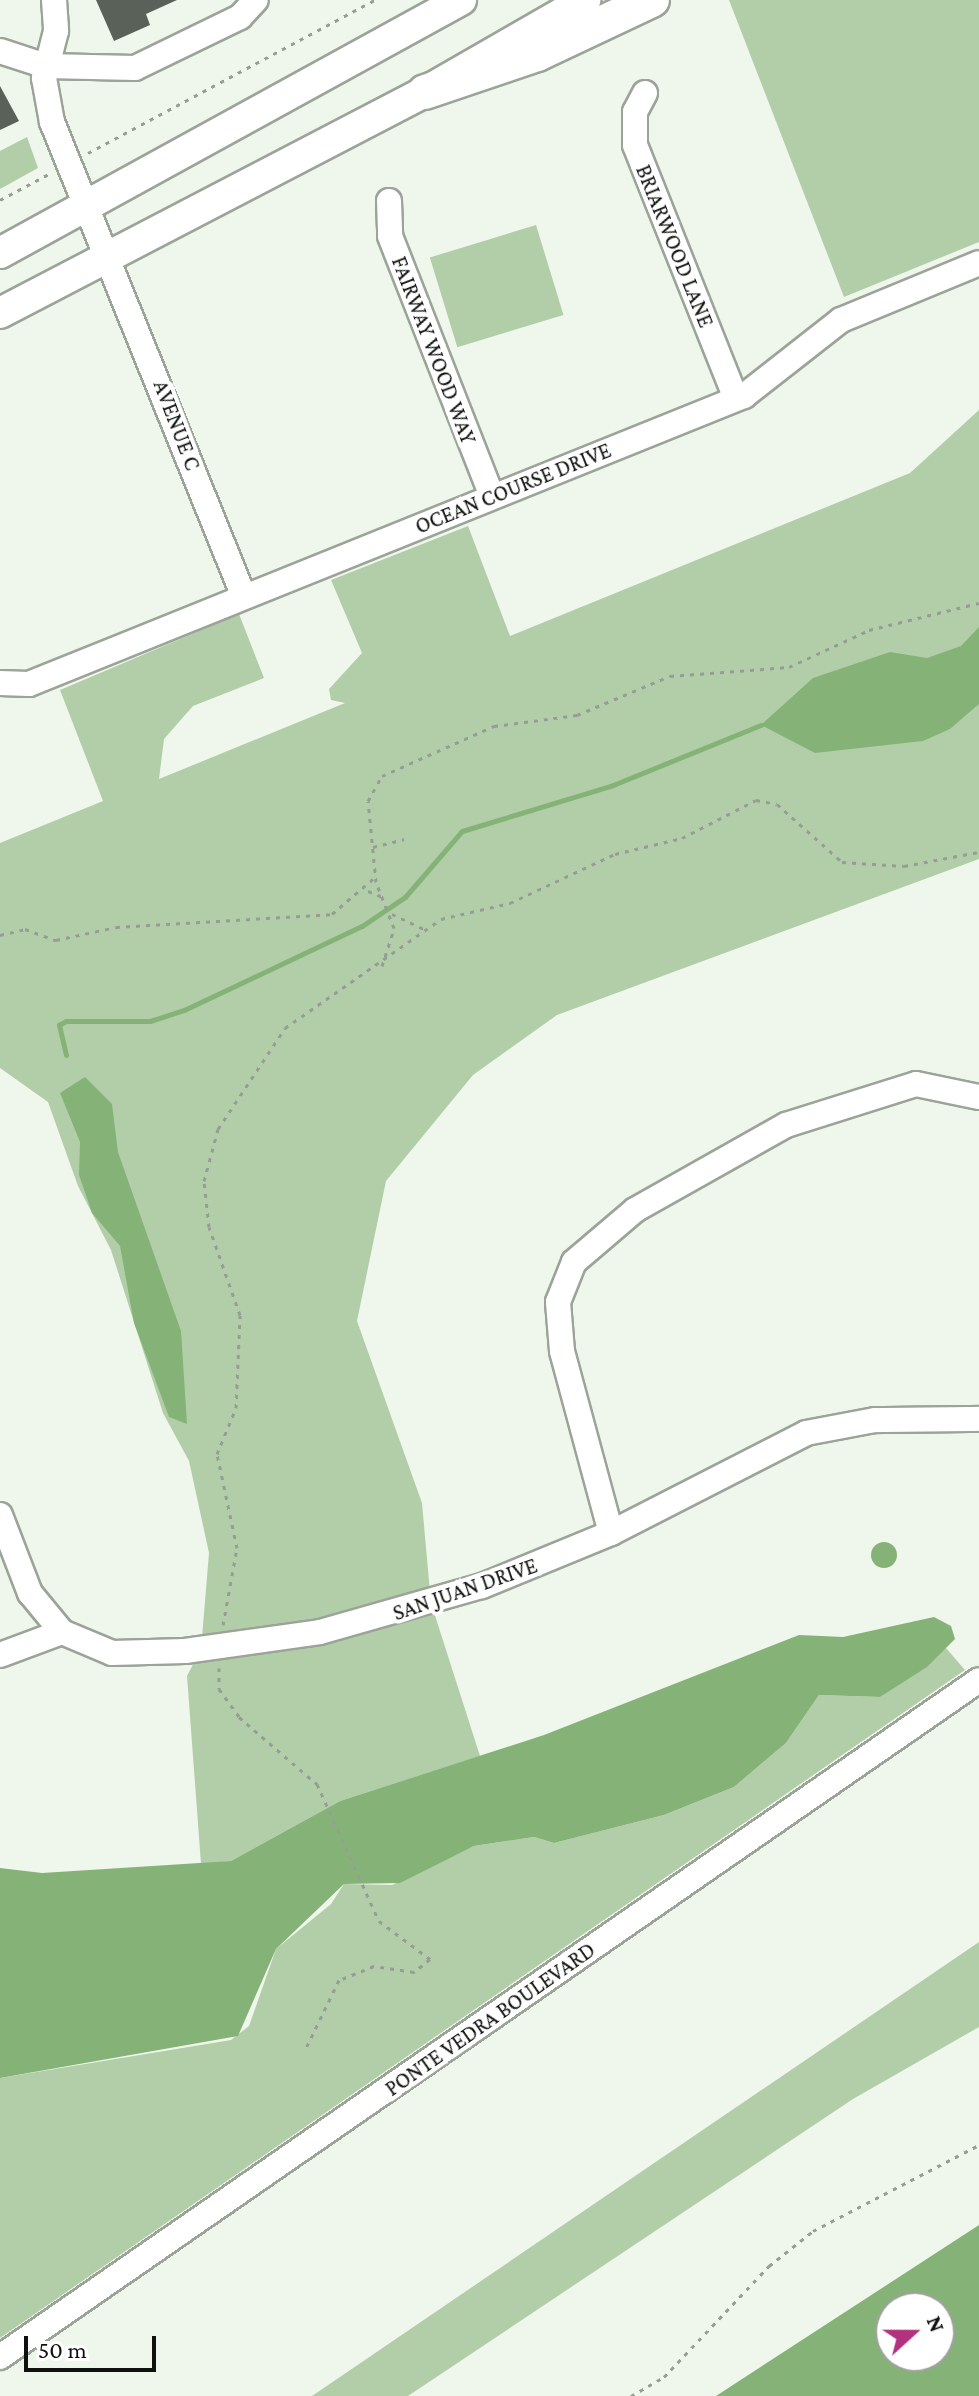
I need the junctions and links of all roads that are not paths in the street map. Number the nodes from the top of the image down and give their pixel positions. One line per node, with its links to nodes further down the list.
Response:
1 (54, 0): 7 (street, AVENUE C)
2 (256, 0): 7 (street)
3 (461, 0): 11 (main road)
4 (585, 0): 8 (main road)
5 (652, 0): 8 (highway)
6 (0, 51): 7 (street)
7 (46, 66): 11 (street, AVENUE C)
8 (425, 92): 13 (main road)
9 (645, 93): 16 (street, BRIARWOOD LANE)
10 (389, 201): 17 (street, FAIRWAY WOOD WAY)
11 (89, 205): 12 (main road); 13 (street, AVENUE C)
12 (0, 253)
13 (110, 253): 15 (main road); 18 (street, AVENUE C)
14 (979, 263): 16 (street, OCEAN COURSE DRIVE)
15 (0, 313)
16 (736, 399): 17 (street, OCEAN COURSE DRIVE)
17 (492, 496): 18 (street, OCEAN COURSE DRIVE)
18 (244, 597): 19 (street, OCEAN COURSE DRIVE)
19 (0, 683)
20 (979, 1097): 23 (street)
21 (979, 1419): 23 (street, SAN JUAN DRIVE)
22 (0, 1515): 24 (street, SAN JUAN DRIVE)
23 (611, 1533): 24 (street, SAN JUAN DRIVE)
24 (62, 1632): 25 (street)
25 (0, 1655)
26 (979, 1680): 27 (street, PONTE VEDRA BOULEVARD)
27 (0, 2357)

